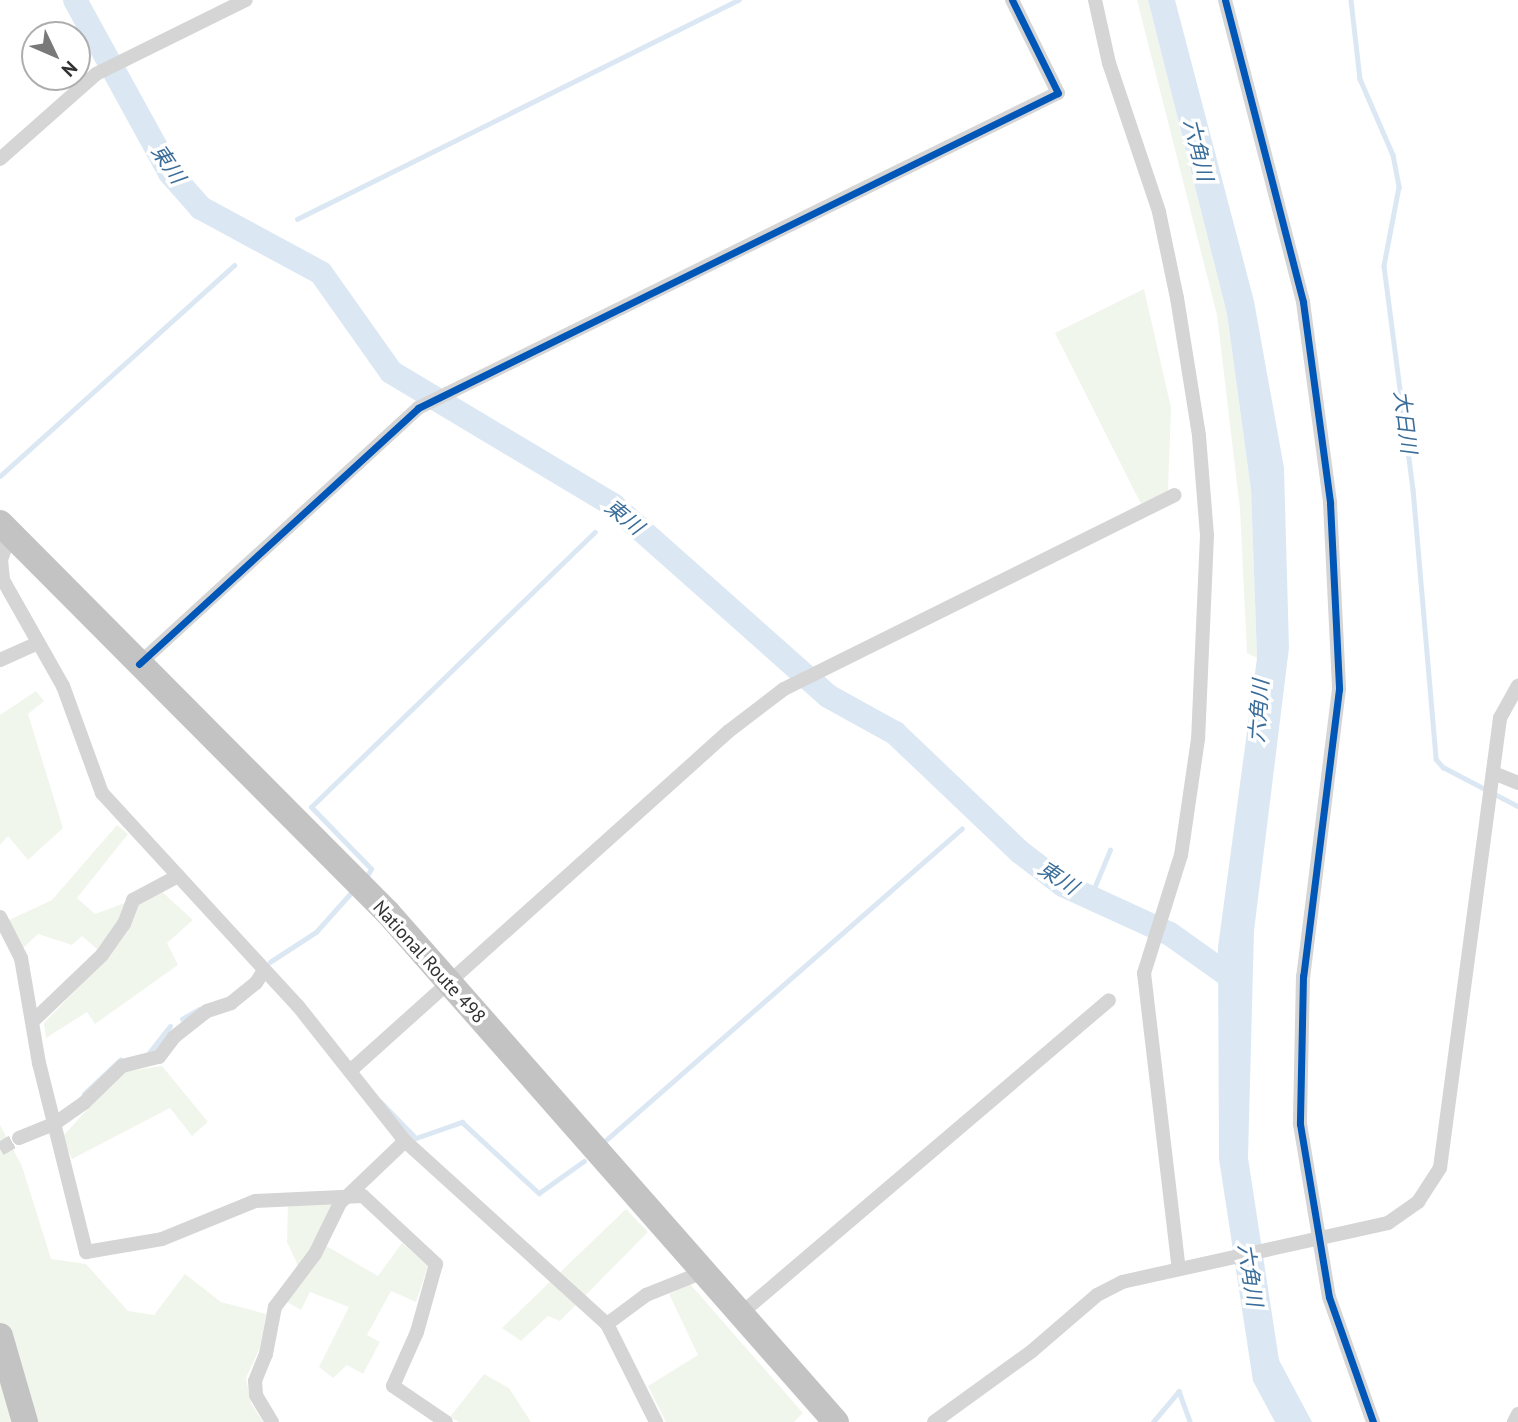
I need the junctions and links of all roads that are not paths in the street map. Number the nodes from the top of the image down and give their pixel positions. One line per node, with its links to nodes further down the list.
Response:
1 (246, 0): 5 (street)
2 (1012, 0): 10 (street)
3 (1096, 0): 26 (street)
4 (1225, 0): 25 (street)
5 (0, 159)
6 (1174, 495): 17 (street)
7 (5, 529): 8 (street); 10 (highway, National Route 498)
8 (38, 643): 9 (street); 14 (street)
9 (0, 660)
10 (139, 664): 17 (highway, National Route 498)
11 (1518, 686): 12 (street)
12 (1496, 774): 13 (street); 25 (street)
13 (1518, 783)
14 (178, 876): 16 (street); 19 (street)
15 (0, 917): 19 (street)
16 (264, 970): 20 (street); 21 (street)
17 (449, 983): 20 (street); 27 (highway, National Route 498)
18 (1109, 1000): 28 (street)
19 (33, 1021): 21 (street)
20 (350, 1071): 23 (street)
21 (54, 1124): 22 (street); 24 (street)
22 (19, 1138)
23 (405, 1140): 24 (street); 29 (street)
24 (349, 1194): 33 (street); 34 (street)
25 (1315, 1241): 26 (street); 38 (street)
26 (1183, 1268): 37 (street)
27 (701, 1273): 28 (highway, National Route 498); 29 (street)
28 (738, 1316): 36 (highway, National Route 498)
29 (607, 1324): 35 (street)
30 (0, 1336): 32 (highway)
31 (1518, 1414): 39 (street)
32 (24, 1422)
33 (272, 1422)
34 (446, 1422)
35 (656, 1422)
36 (836, 1422)
37 (934, 1422)
38 (1373, 1422)
39 (1514, 1422)

